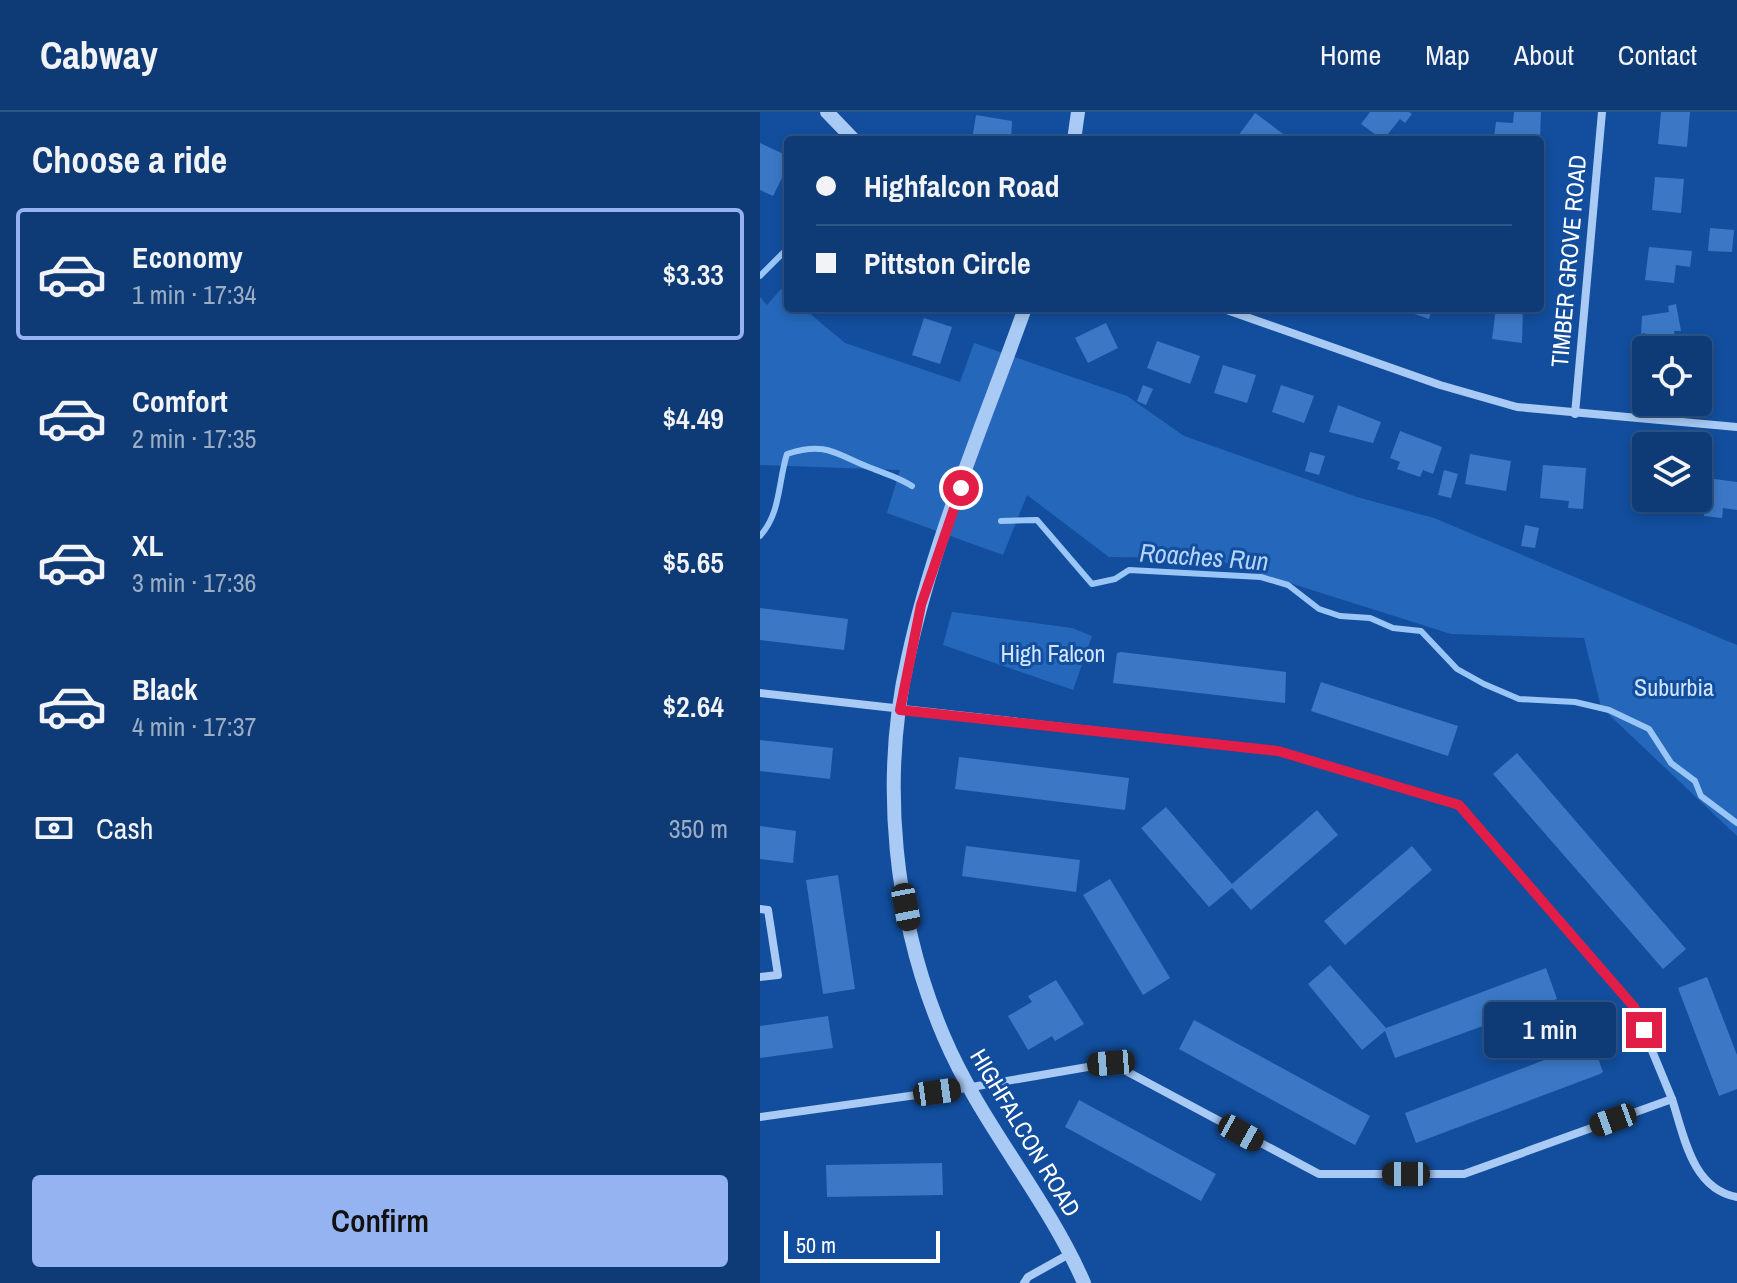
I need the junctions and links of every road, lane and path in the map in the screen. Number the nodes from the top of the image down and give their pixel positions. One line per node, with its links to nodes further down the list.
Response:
1 (827, 112): 4 (street)
2 (1078, 112): 5 (street)
3 (1602, 112): 8 (street, TIMBER GROVE ROAD)
4 (850, 136)
5 (1075, 136)
6 (1024, 312): 11 (street, HIGHFALCON ROAD)
7 (1233, 312): 8 (street)
8 (1575, 414): 9 (street)
9 (1737, 427)
10 (760, 693): 11 (street)
11 (900, 710): 14 (street, HIGHFALCON ROAD); 15 (street)
12 (760, 909): 13 (street)
13 (760, 977)
14 (966, 1088): 15 (street); 16 (street); 18 (street, HIGHFALCON ROAD)
15 (1672, 1099): 17 (street)
16 (760, 1117)
17 (1737, 1197)
18 (1071, 1253): 19 (street); 20 (street, HIGHFALCON ROAD)
19 (1024, 1283)
20 (1084, 1283)

